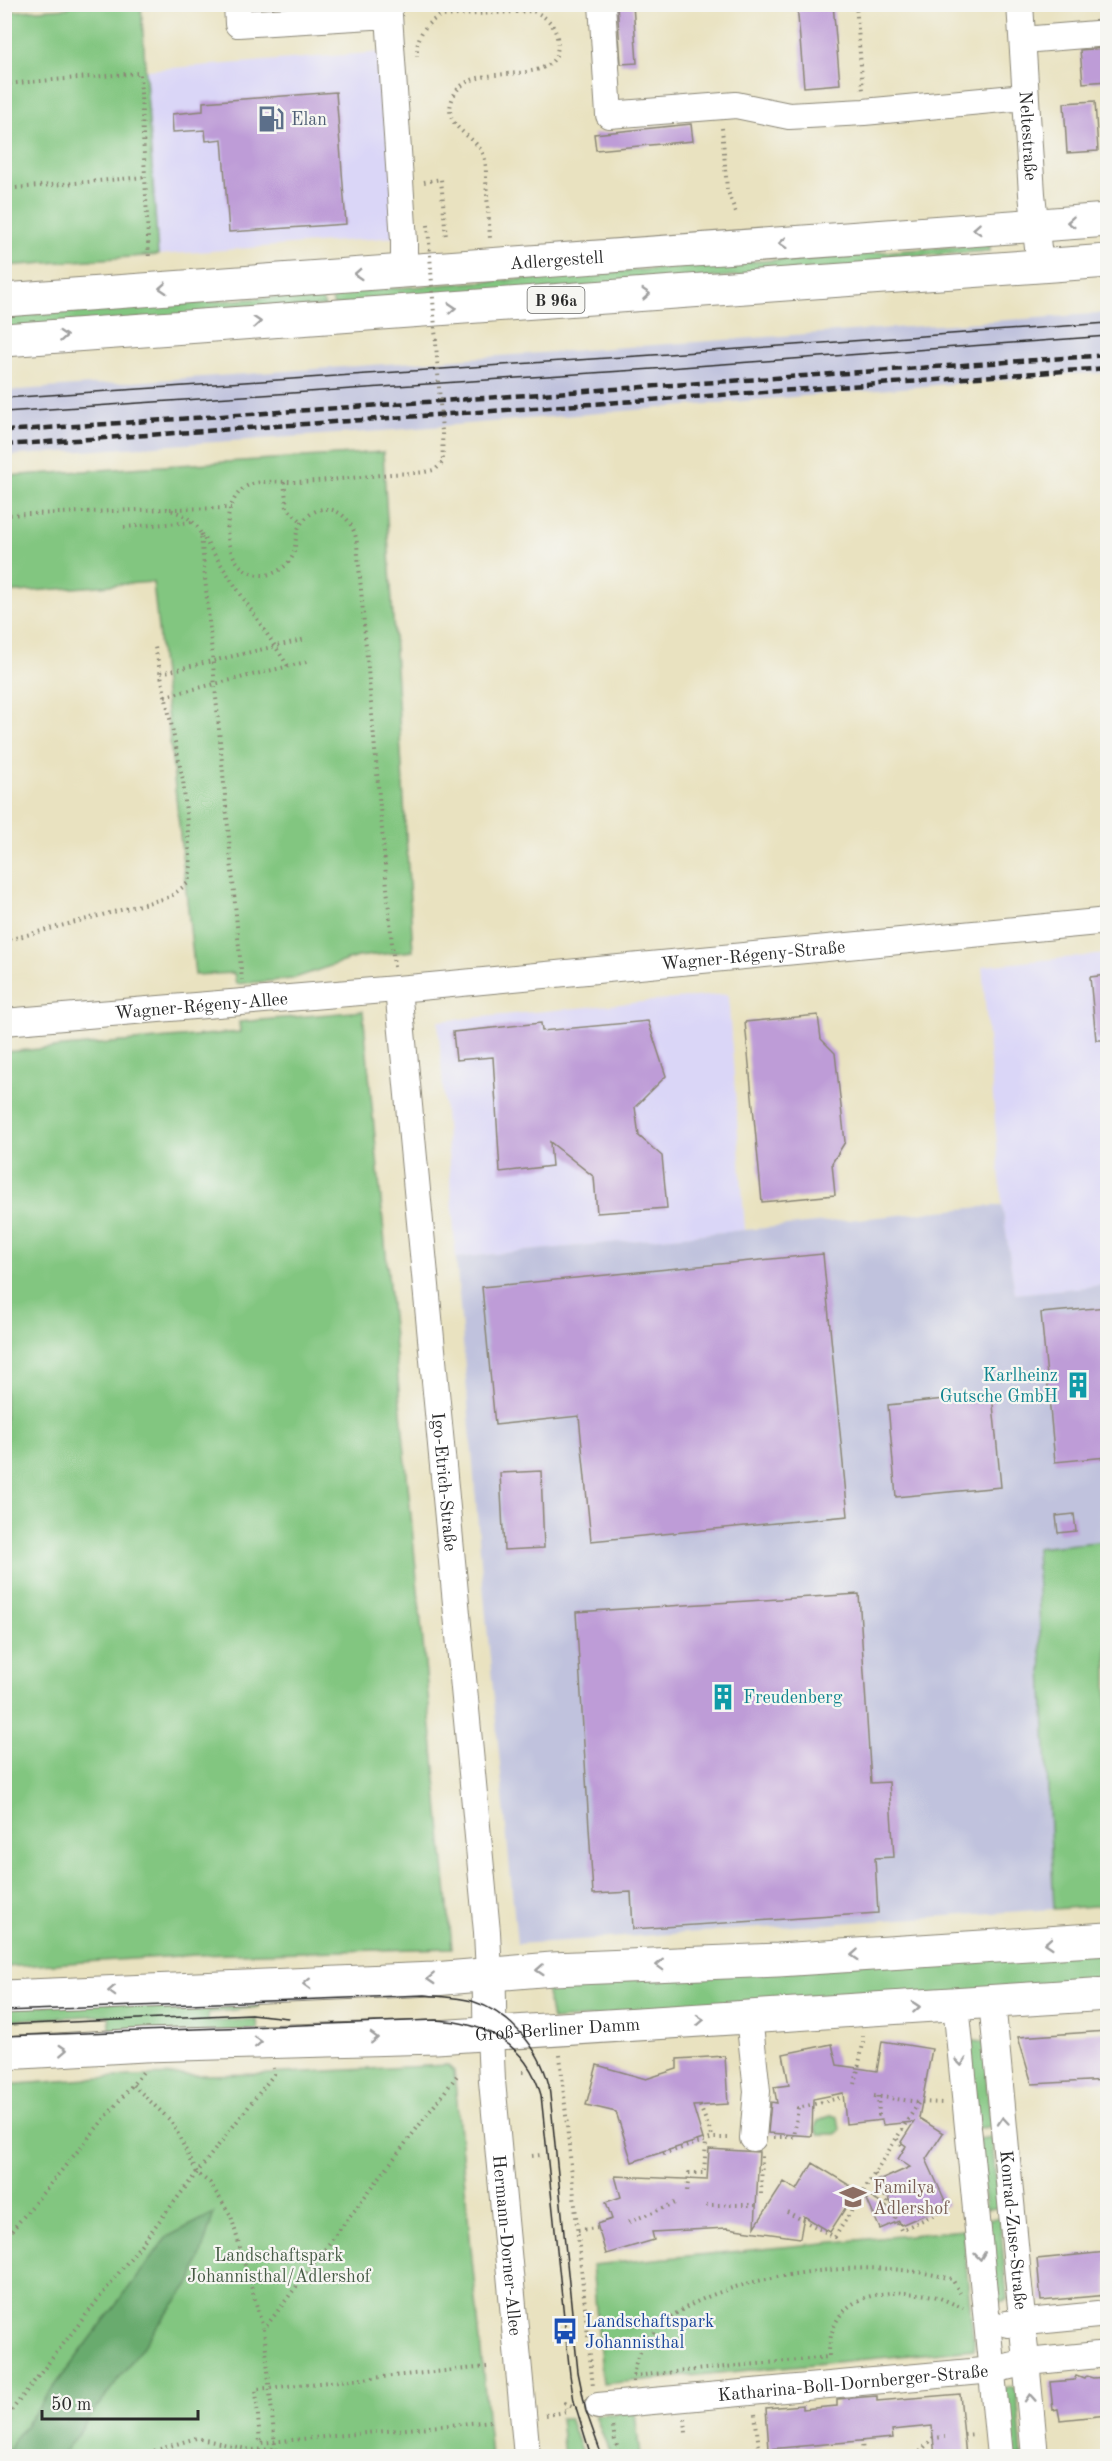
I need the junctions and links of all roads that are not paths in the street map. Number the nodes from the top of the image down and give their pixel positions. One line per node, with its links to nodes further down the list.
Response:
1 (237, 4): 11 (street)
2 (602, 4): 6 (street)
3 (1020, 4): 5 (street, Neltestraße)
4 (1107, 33): 5 (street)
5 (1023, 40): 6 (street, Neltestraße)
6 (1025, 97): 8 (street, Neltestraße)
7 (1107, 220): 8 (main road, Adlergestell / B 96a, one-way to 8)
8 (1035, 225): 10 (street, Neltestraße); 11 (main road, Adlergestell / B 96a, one-way to 11)
9 (1107, 261): 10 (main road, B 96a)
10 (1040, 266): 13 (main road, B 96a, one-way to 10)
11 (404, 271): 12 (main road, Adlergestell / B 96a, one-way to 12)
12 (4, 300)
13 (4, 340)
14 (1107, 921): 15 (street, Wagner-Régeny-Straße)
15 (398, 989): 16 (street, Wagner-Régeny-Allee); 18 (street, Igo-Etrich-Straße)
16 (4, 1022)
17 (1107, 1938): 18 (main road, one-way to 18)
18 (489, 1974): 20 (main road, one-way to 20); 24 (main road)
19 (1107, 1994): 21 (main road, Groß-Berliner Damm)
20 (4, 1997)
21 (992, 2001): 22 (main road, Groß-Berliner Damm); 28 (street, Konrad-Zuse-Straße, one-way to 21)
22 (956, 2004): 23 (main road, Groß-Berliner Damm, one-way to 22); 29 (street, Konrad-Zuse-Straße, one-way to 29)
23 (749, 2017): 24 (main road, Groß-Berliner Damm, one-way to 23); 26 (street)
24 (490, 2033): 25 (main road, Groß-Berliner Damm, one-way to 24); 34 (street, Hermann-Dorner-Allee)
25 (4, 2053)
26 (758, 2138)
27 (1107, 2314): 28 (street)
28 (1023, 2322): 29 (street); 31 (street, Konrad-Zuse-Straße)
29 (988, 2326): 32 (street, Konrad-Zuse-Straße)
30 (1107, 2354): 31 (street, Katharina-Boll-Dornberger-Straße)
31 (1027, 2362): 32 (street, Katharina-Boll-Dornberger-Straße); 36 (street, Konrad-Zuse-Straße, one-way to 31)
32 (993, 2370): 33 (street, Katharina-Boll-Dornberger-Straße); 35 (street, Konrad-Zuse-Straße)
33 (602, 2408)
34 (528, 2457)
35 (1000, 2457)
36 (1035, 2457)

